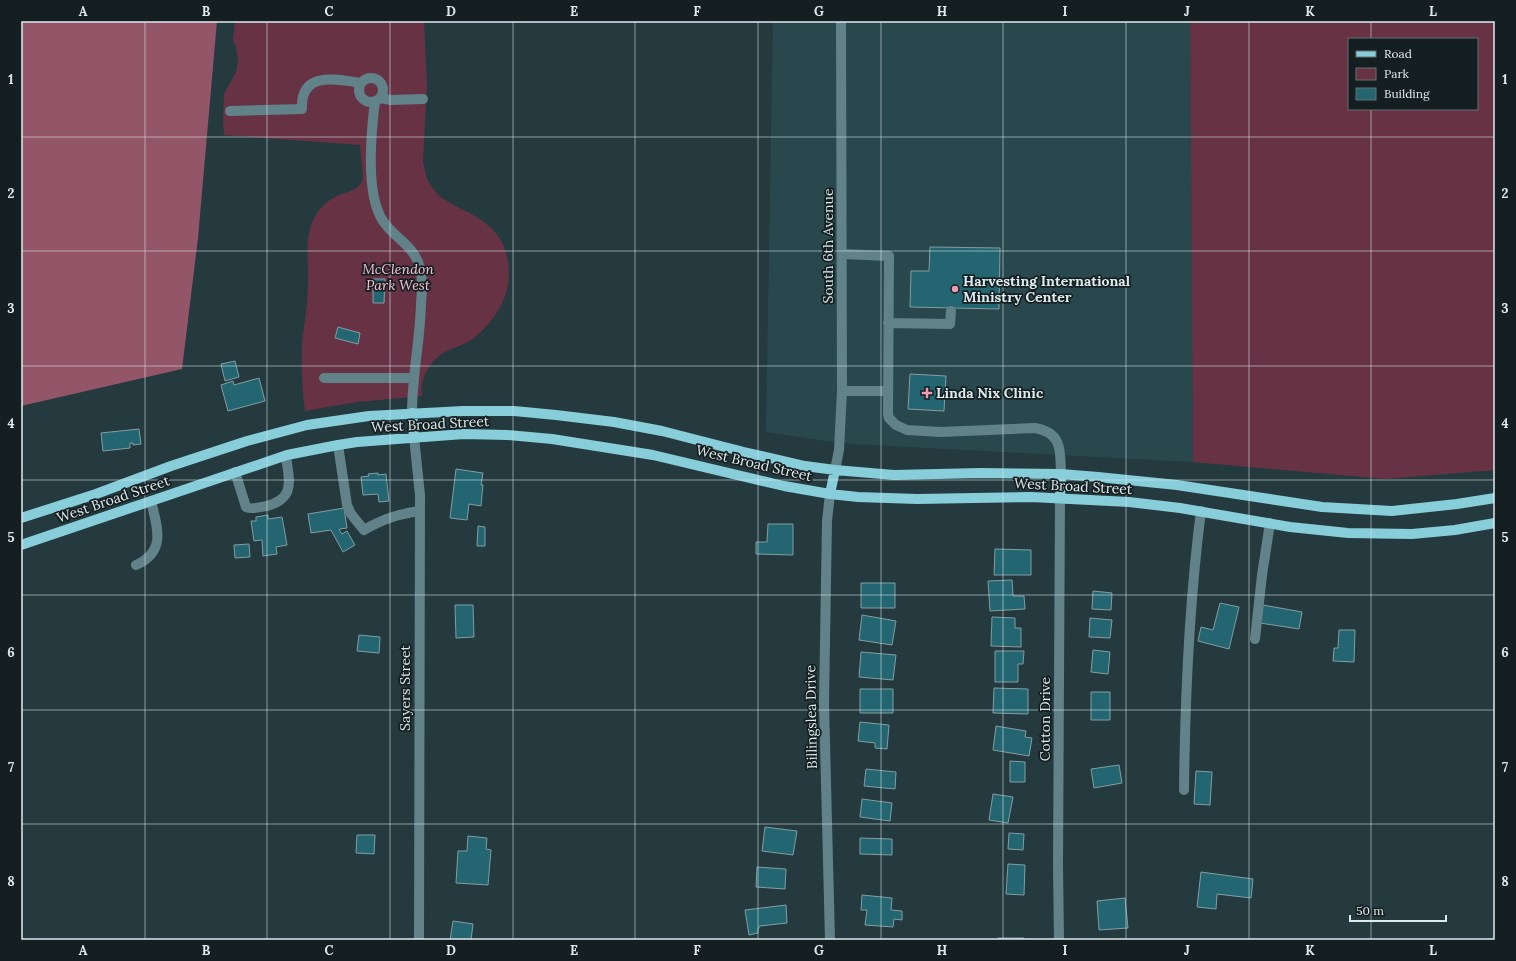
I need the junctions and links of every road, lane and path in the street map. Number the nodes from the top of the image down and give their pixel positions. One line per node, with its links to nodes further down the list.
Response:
1 (841, 21): 6 (street, South 6th Avenue)
2 (362, 82): 4 (street); 4 (street); 5 (street)
3 (423, 99): 4 (street)
4 (378, 100): 10 (street)
5 (230, 111)
6 (843, 254): 8 (street); 11 (street, South 6th Avenue)
7 (950, 312): 8 (street)
8 (888, 323): 12 (street)
9 (324, 378): 10 (street)
10 (414, 378): 13 (street)
11 (842, 391): 12 (street); 17 (street, South 6th Avenue)
12 (888, 391): 19 (street)
13 (412, 413): 14 (main road); 17 (main road, West Broad Street); 26 (main road, West Broad Street)
14 (414, 437): 15 (main road, West Broad Street); 20 (main road, West Broad Street); 24 (street, Sayers Street)
15 (338, 445): 16 (main road, West Broad Street); 24 (street)
16 (286, 456): 18 (main road, West Broad Street); 18 (street)
17 (835, 470): 19 (main road, West Broad Street); 20 (main road)
18 (235, 472): 23 (main road, West Broad Street)
19 (1061, 474): 21 (main road); 22 (main road, West Broad Street)
20 (830, 494): 21 (main road, West Broad Street); 34 (street, Billingslea Drive)
21 (1060, 498): 25 (main road, West Broad Street); 35 (street, Cotton Drive)
22 (1495, 498)
23 (151, 501): 29 (main road, West Broad Street); 30 (street)
24 (420, 510): 33 (street, Sayers Street)
25 (1201, 511): 27 (main road, West Broad Street); 32 (street)
26 (21, 518)
27 (1270, 523): 28 (main road, West Broad Street); 31 (street)
28 (1495, 523)
29 (21, 545)
30 (136, 565)
31 (1255, 639)
32 (1184, 790)
33 (419, 940)
34 (830, 940)
35 (1059, 940)

